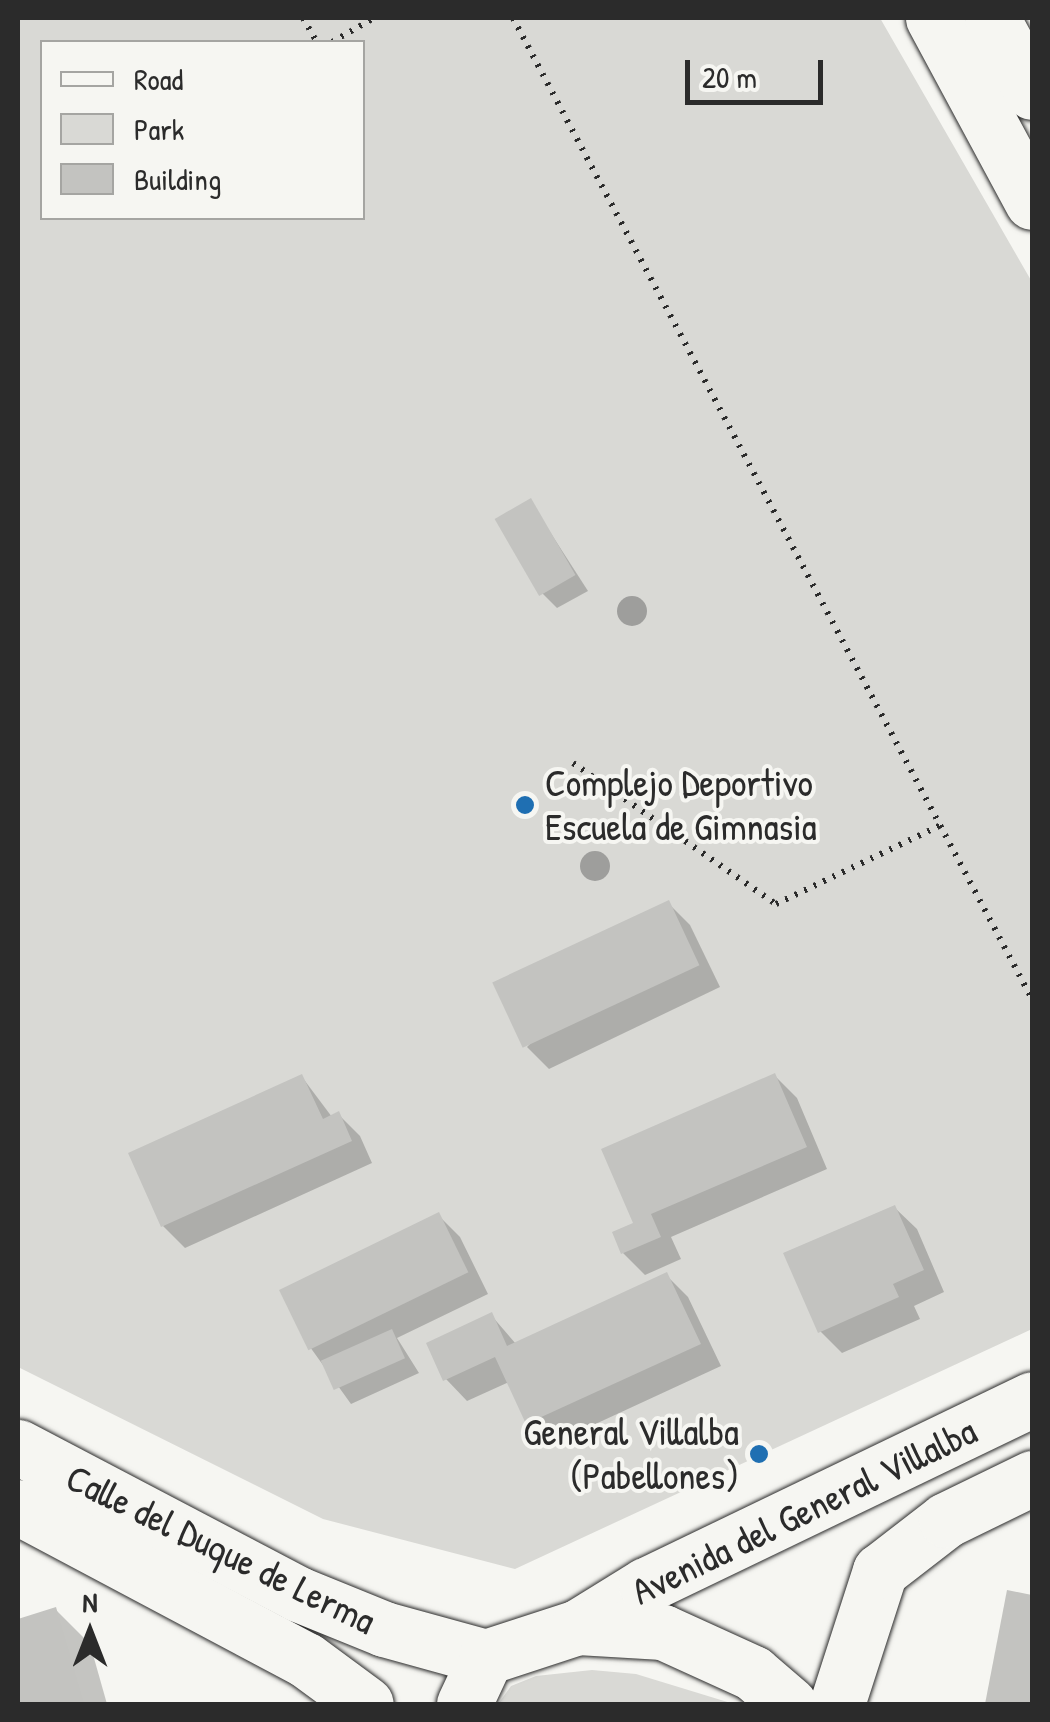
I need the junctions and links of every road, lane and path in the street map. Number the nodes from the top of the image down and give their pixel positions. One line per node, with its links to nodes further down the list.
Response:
1 (303, 18): 6 (path)
2 (374, 18): 7 (path)
3 (513, 18): 11 (path)
4 (933, 18): 9 (main road)
5 (992, 18): 8 (main road)
6 (316, 40)
7 (336, 40)
8 (1032, 92)
9 (1032, 202)
10 (574, 763): 11 (path)
11 (940, 825): 12 (path)
12 (1032, 998)
13 (1032, 1398): 17 (main road, Avenida del General Villalba)
14 (18, 1447): 18 (main road, Calle del Duque de Lerma)
15 (1032, 1478): 21 (main road, Avenida del General Villalba)
16 (18, 1506): 19 (main road, Calle del Duque de Lerma)
17 (578, 1627): 18 (main road); 20 (main road)
18 (475, 1681)
19 (366, 1704)
20 (788, 1704)
21 (837, 1704)

